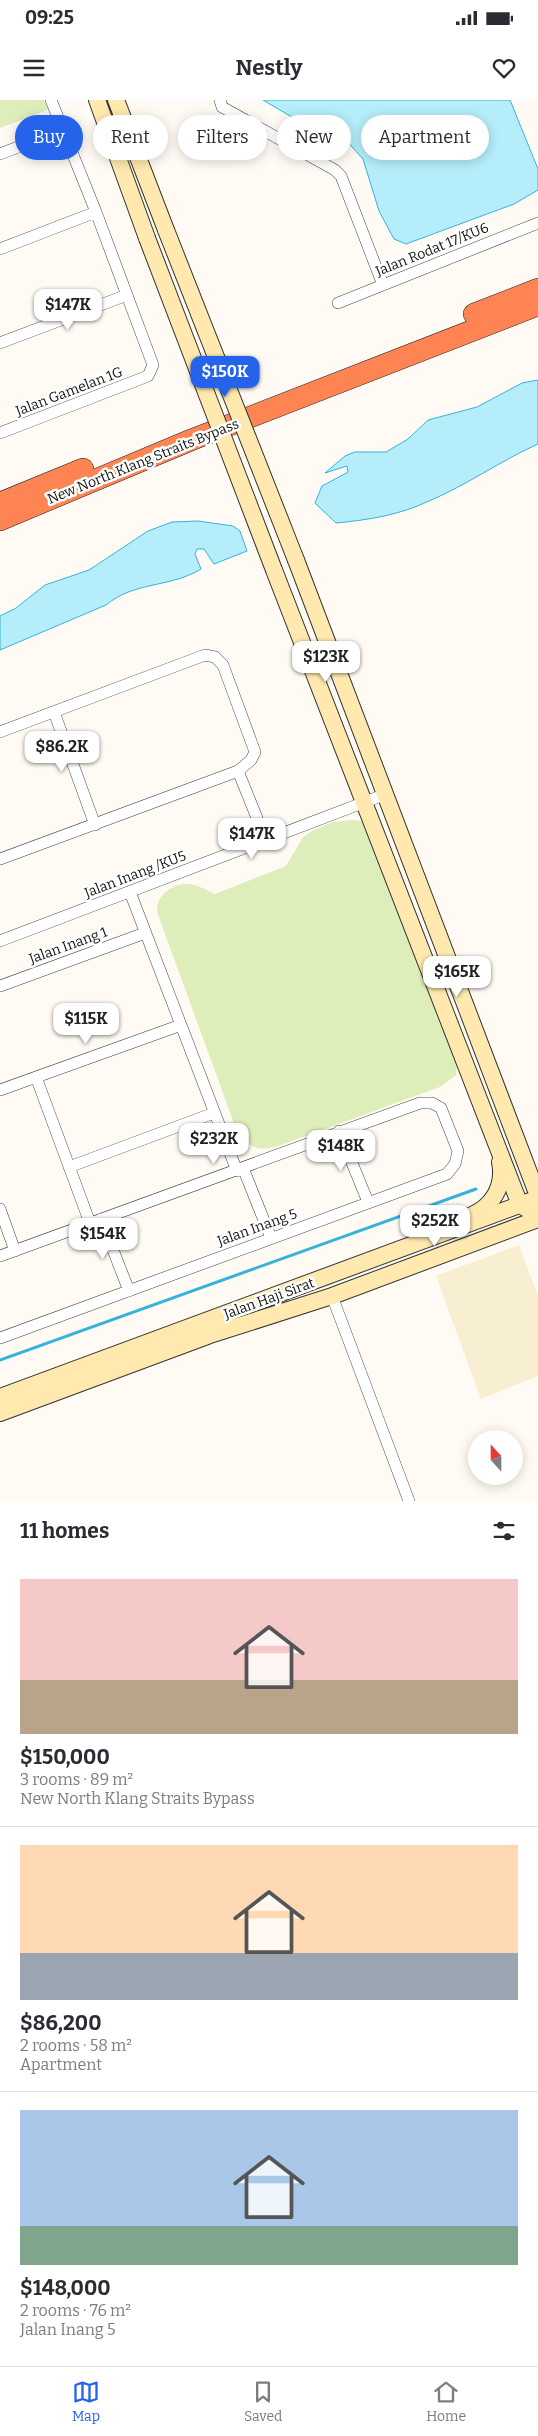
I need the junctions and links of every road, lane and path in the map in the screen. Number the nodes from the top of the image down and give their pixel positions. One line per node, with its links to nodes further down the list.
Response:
1 (51, 100): 5 (street)
2 (97, 100): 25 (street, bridge)
3 (116, 100): 24 (street, bridge)
4 (220, 100): 12 (street)
5 (57, 115)
6 (15, 148): 7 (street)
7 (0, 154)
8 (75, 160): 9 (street)
9 (96, 212): 11 (street); 14 (street)
10 (538, 223): 12 (street, Jalan Rodat 17/KU6)
11 (0, 249)
12 (384, 285): 15 (street, Jalan Rodat 17/KU6)
13 (538, 288): 19 (highway, New North Klang Straits Bypass)
14 (127, 295): 17 (street); 18 (street, Jalan Gamelan 1G)
15 (338, 303)
16 (538, 305): 20 (highway, New North Klang Straits Bypass)
17 (0, 343)
18 (0, 433)
19 (0, 503)
20 (0, 520)
21 (54, 712): 22 (street); 23 (street); 27 (street)
22 (0, 732)
23 (238, 771): 26 (street); 27 (street)
24 (386, 794): 25 (street, Jalan Inang /KU5); 39 (street)
25 (364, 802): 29 (street, Jalan Inang /KU5); 38 (street)
26 (257, 818)
27 (96, 825): 28 (street)
28 (0, 860)
29 (130, 892): 30 (street); 31 (street, Jalan Inang /KU5)
30 (145, 933): 32 (street, Jalan Inang 1); 33 (street)
31 (0, 941)
32 (0, 986)
33 (181, 1024): 34 (street); 36 (street)
34 (36, 1077): 35 (street); 40 (street)
35 (0, 1090)
36 (214, 1113): 40 (street); 41 (street)
37 (339, 1132): 41 (street); 43 (street); 43 (street, Jalan Inang 5)
38 (495, 1140): 44 (street); 51 (street)
39 (518, 1142): 42 (street); 44 (street)
40 (69, 1167): 46 (street)
41 (240, 1169): 46 (street); 47 (street)
42 (538, 1172)
43 (368, 1202): 47 (street, Jalan Inang 5)
44 (535, 1205): 51 (street, Jalan Haji Sirat); 52 (street, Jalan Haji Sirat)
45 (0, 1209): 48 (street)
46 (96, 1221): 48 (street); 50 (street)
47 (271, 1238): 50 (street, Jalan Inang 5)
48 (15, 1251): 49 (street)
49 (0, 1256)
50 (129, 1291): 53 (street, Jalan Inang 5)
51 (283, 1293): 54 (street, Jalan Haji Sirat)
52 (332, 1296): 55 (street, Jalan Haji Sirat); 56 (street)
53 (1, 1334)
54 (0, 1396)
55 (0, 1414)
56 (409, 1501)

